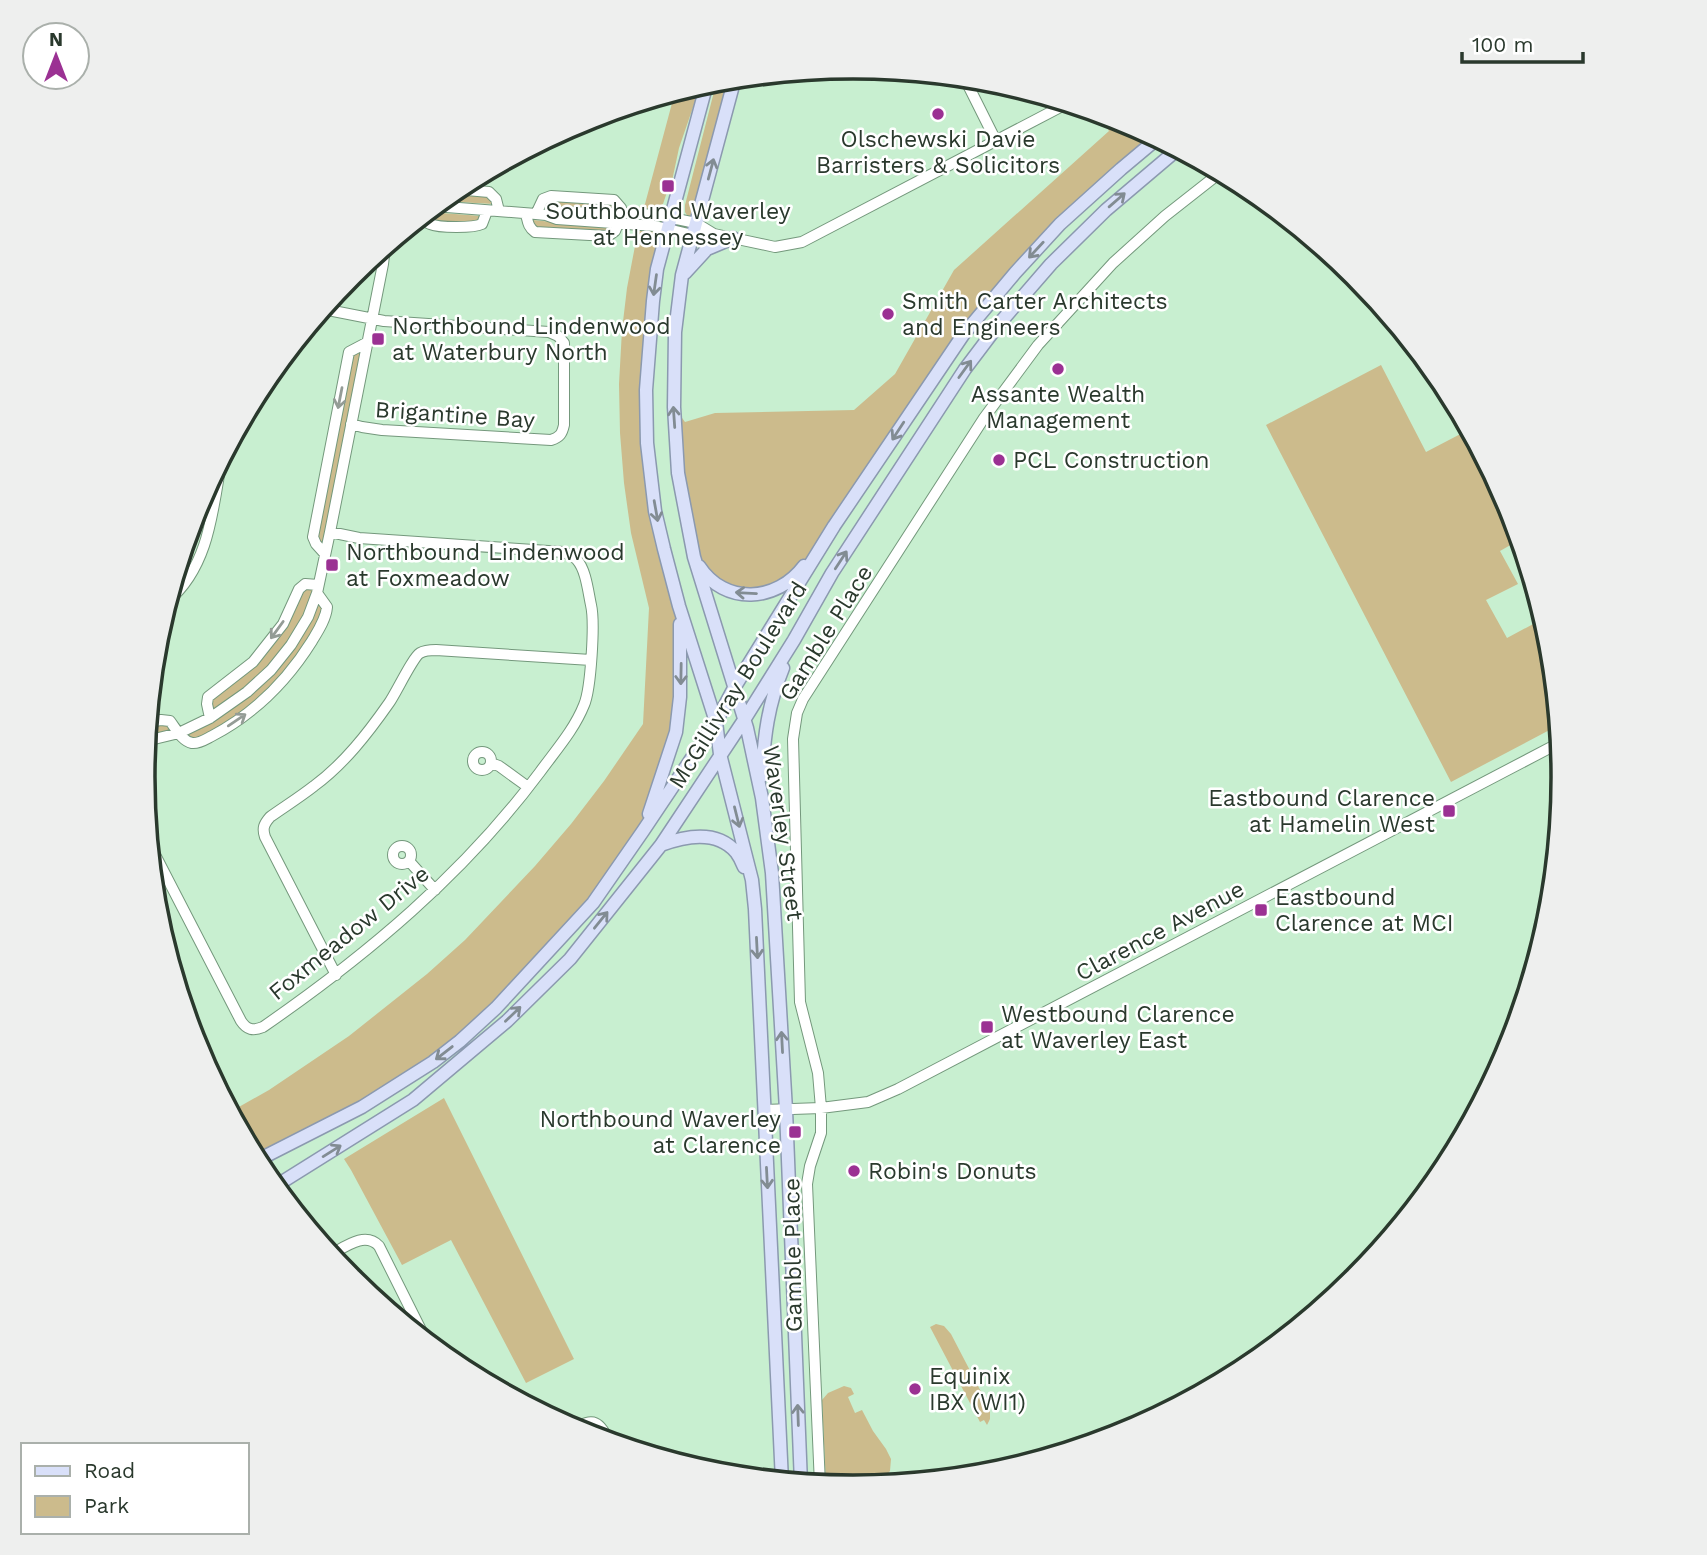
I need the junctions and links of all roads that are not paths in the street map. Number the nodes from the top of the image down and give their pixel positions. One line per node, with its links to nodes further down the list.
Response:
1 (970, 89): 5 (street)
2 (732, 90): 17 (main road, Waverley Street, one-way to 2)
3 (704, 95): 16 (main road, Waverley Street)
4 (1056, 109): 5 (street)
5 (996, 141): 18 (street)
6 (1150, 145): 26 (main road, McGillivray Boulevard, one-way to 26)
7 (1171, 155): 33 (main road, McGillivray Boulevard, one-way to 7)
8 (1213, 178): 54 (street, Gamble Place)
9 (475, 191): 12 (street)
10 (450, 208): 11 (street)
11 (487, 211): 12 (street); 15 (street)
12 (499, 211): 13 (street)
13 (536, 214): 14 (street); 14 (street); 14 (street)
14 (619, 218): 16 (street)
15 (428, 223)
16 (670, 224): 17 (street); 32 (main road, Waverley Street, one-way to 32)
17 (695, 229): 18 (street); 20 (main road, Waverley Street)
18 (733, 238): 20 (main road)
19 (383, 261): 22 (street)
20 (682, 275): 29 (main road, Waverley Street, one-way to 20)
21 (334, 311): 22 (street)
22 (372, 318): 23 (street); 24 (street, Brigantine Bay)
23 (368, 342): 24 (street); 28 (street, one-way to 28)
24 (351, 424): 27 (street)
25 (214, 497): 30 (street)
26 (834, 526): 29 (main road, one-way to 29); 35 (main road, McGillivray Boulevard)
27 (330, 532): 28 (street); 34 (street, Foxmeadow Drive)
28 (325, 554): 31 (street)
29 (694, 557): 35 (main road, Waverley Street)
30 (182, 586)
31 (318, 589): 36 (street); 36 (street, one-way to 36); 40 (street, one-way to 31)
32 (679, 606): 39 (main road, Waverley Street); 47 (main road, one-way to 47)
33 (794, 640): 37 (main road, McGillivray Boulevard); 46 (main road)
34 (591, 660): 45 (street, Foxmeadow Drive); 53 (street)
35 (734, 688): 37 (main road, Waverley Street); 39 (main road, McGillivray Boulevard)
36 (210, 718): 40 (street)
37 (744, 720): 43 (main road, McGillivray Boulevard); 46 (main road, Waverley Street)
38 (157, 721): 40 (street)
39 (716, 722): 43 (main road, Waverley Street); 47 (main road, McGillivray Boulevard)
40 (179, 733): 41 (street)
41 (156, 739)
42 (1551, 748): 54 (street, Clarence Avenue)
43 (720, 754): 48 (main road, McGillivray Boulevard); 51 (main road, Waverley Street, one-way to 51)
44 (491, 763): 45 (street)
45 (528, 787): 52 (street, Foxmeadow Drive)
46 (762, 798): 56 (main road, Waverley Street, one-way to 46)
47 (643, 831): 57 (main road, McGillivray Boulevard, one-way to 57)
48 (661, 845): 51 (main road); 58 (main road, McGillivray Boulevard, one-way to 48)
49 (409, 862): 52 (street)
50 (161, 865): 53 (street, Foxmeadow Drive)
51 (752, 880): 55 (main road, Waverley Street, one-way to 55)
52 (435, 890): 53 (street, Foxmeadow Drive)
53 (336, 975)
54 (821, 1108): 56 (street, Clarence Avenue); 65 (street, Gamble Place)
55 (764, 1110): 56 (street, Clarence Avenue); 63 (main road, Waverley Street, one-way to 63)
56 (786, 1110): 64 (main road, Waverley Street, one-way to 56)
57 (266, 1156)
58 (284, 1181)
59 (339, 1250): 60 (street)
60 (418, 1324)
61 (586, 1423): 62 (street)
62 (603, 1429)
63 (782, 1472)
64 (801, 1474)
65 (820, 1475)

